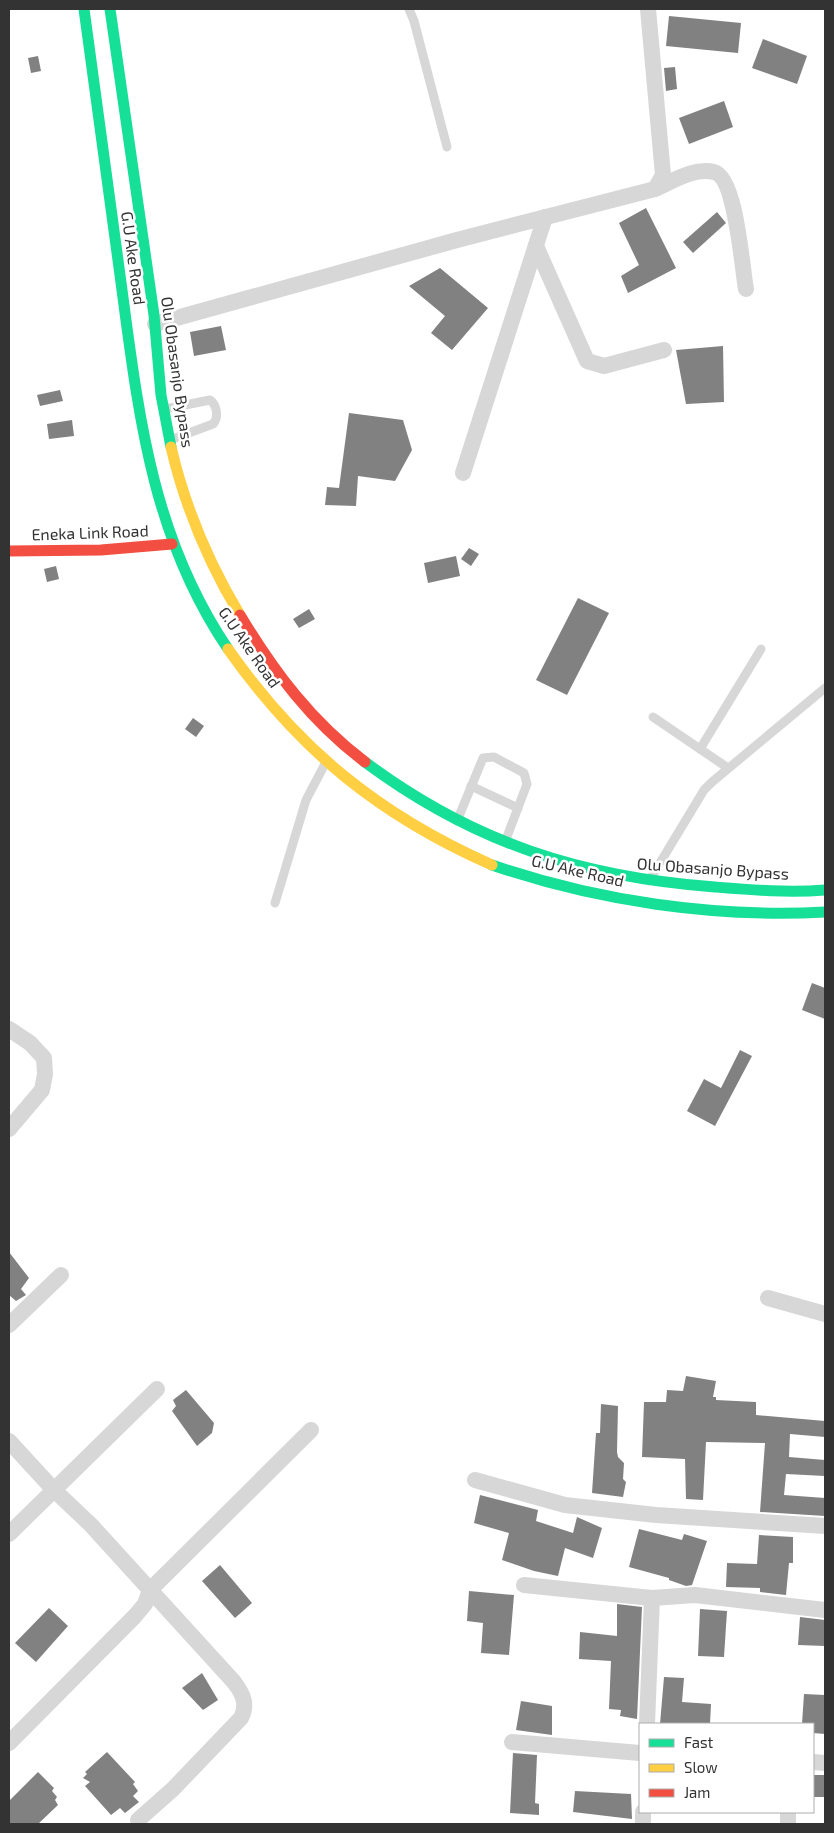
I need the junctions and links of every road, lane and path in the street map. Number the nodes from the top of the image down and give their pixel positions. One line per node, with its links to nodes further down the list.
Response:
1 (84, 9): 15 (main road, G.U Ake Road)
2 (110, 9): 10 (main road, Olu Obasanjo Bypass)
3 (409, 9): 5 (lane)
4 (648, 9): 6 (street)
5 (447, 147)
6 (655, 188): 7 (street); 9 (street)
7 (545, 217): 8 (street); 10 (street)
8 (536, 246): 11 (street); 14 (street)
9 (746, 289)
10 (155, 324): 12 (main road, Olu Obasanjo Bypass)
11 (664, 350)
12 (164, 409): 13 (main road, Olu Obasanjo Bypass); 13 (lane)
13 (170, 440): 25 (main road, Olu Obasanjo Bypass)
14 (463, 473)
15 (172, 544): 16 (main road, Eneka Link Road); 21 (main road, G.U Ake Road)
16 (9, 551)
17 (761, 650): 20 (lane)
18 (825, 688): 22 (lane)
19 (653, 717): 20 (lane)
20 (700, 749): 22 (lane)
21 (326, 762): 29 (lane); 30 (main road, G.U Ake Road)
22 (728, 768): 27 (lane)
23 (471, 786): 24 (lane); 24 (lane); 25 (lane)
24 (518, 808): 26 (lane)
25 (457, 821): 26 (main road, Olu Obasanjo Bypass)
26 (504, 843): 27 (main road, Olu Obasanjo Bypass)
27 (649, 881): 28 (main road, Olu Obasanjo Bypass)
28 (825, 890)
29 (275, 903)
30 (825, 912)
31 (9, 1029): 32 (street)
32 (9, 1129)
33 (61, 1275): 36 (street)
34 (768, 1298): 35 (street)
35 (825, 1314)
36 (9, 1325)
37 (157, 1388): 41 (street)
38 (311, 1430): 45 (street)
39 (9, 1441): 41 (street)
40 (474, 1480): 42 (street)
41 (53, 1489): 43 (street); 45 (street)
42 (825, 1526)
43 (9, 1534)
44 (524, 1585): 46 (street)
45 (150, 1590): 50 (street); 52 (street)
46 (652, 1598): 47 (street); 48 (street)
47 (825, 1610)
48 (647, 1723)
49 (512, 1742): 51 (street)
50 (9, 1743)
51 (639, 1753)
52 (138, 1820)

